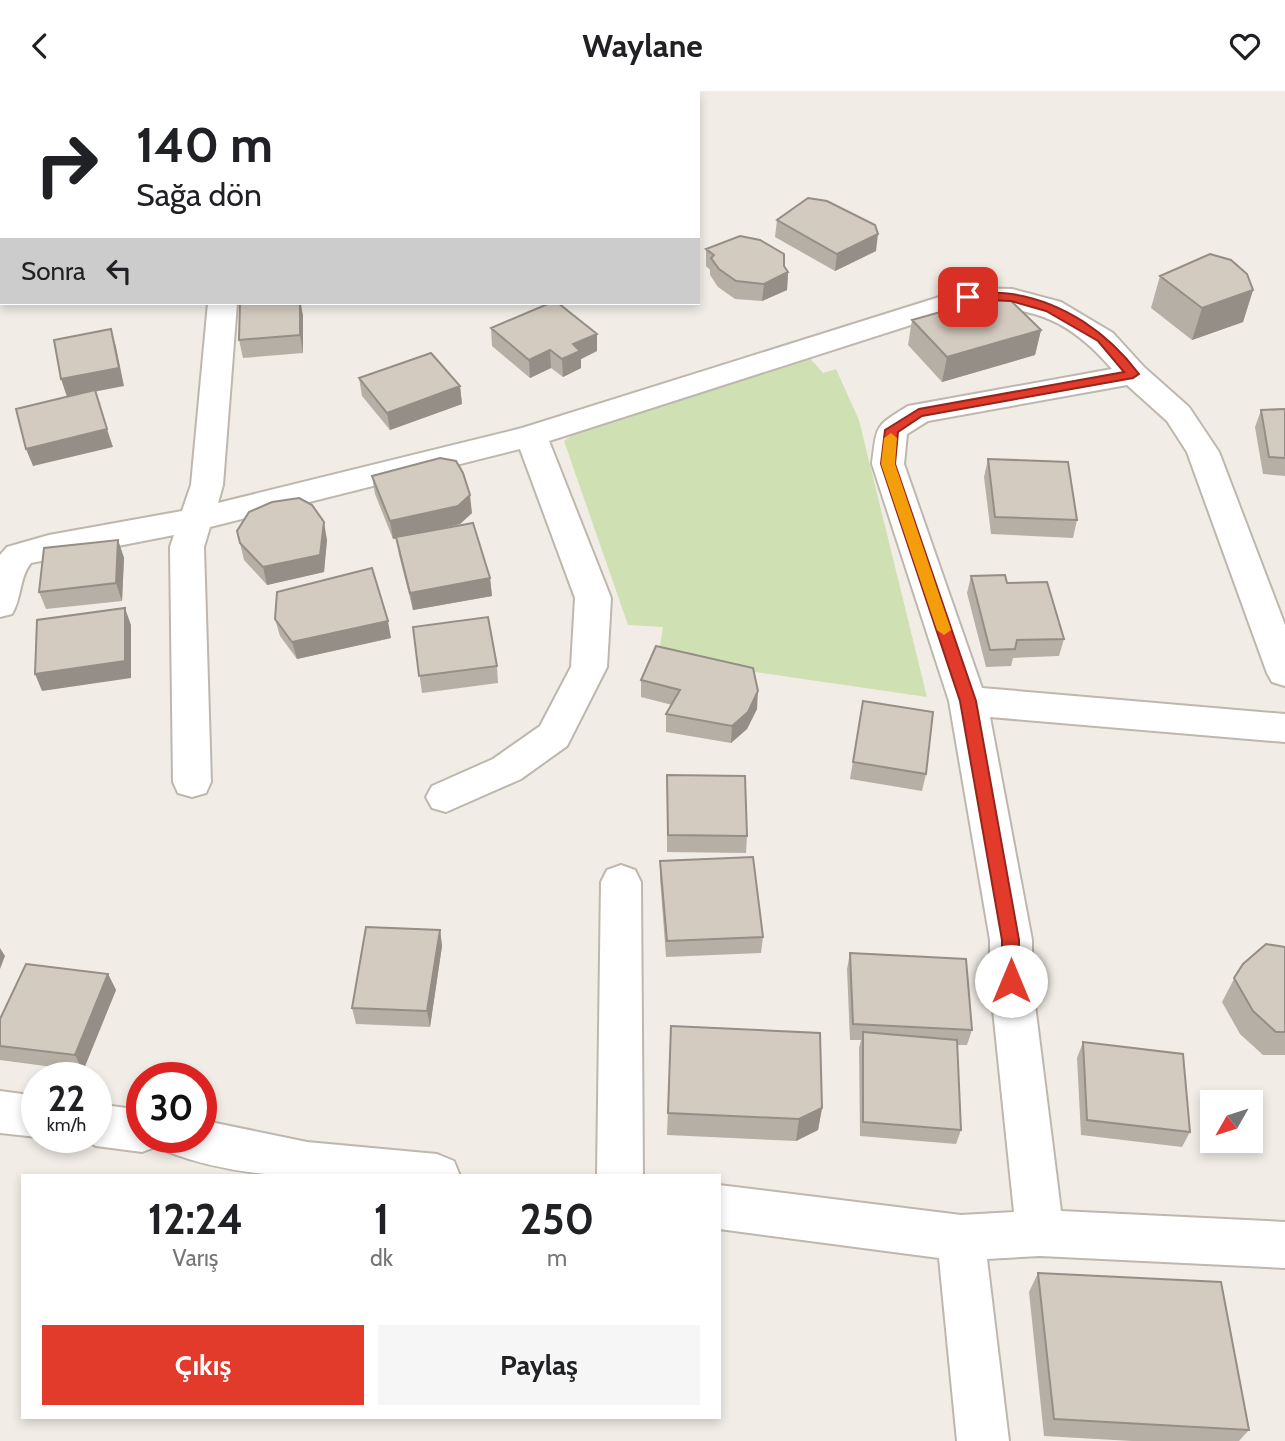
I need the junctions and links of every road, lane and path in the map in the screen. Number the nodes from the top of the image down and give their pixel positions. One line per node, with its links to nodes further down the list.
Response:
1 (222, 305): 4 (street)
2 (1133, 374): 3 (street); 6 (street); 7 (street)
3 (531, 436): 4 (street); 10 (street)
4 (198, 519): 5 (street); 9 (street)
5 (0, 605)
6 (1285, 673)
7 (968, 701): 8 (street); 18 (street)
8 (1285, 728)
9 (192, 782)
10 (446, 797)
11 (621, 882): 16 (street)
12 (0, 1112): 13 (street)
13 (21, 1115)
14 (217, 1144): 15 (street)
15 (417, 1174)
16 (620, 1174)
17 (721, 1207): 19 (street)
18 (1040, 1233): 19 (street); 20 (street)
19 (961, 1238): 21 (street)
20 (1285, 1245)
21 (983, 1441)

